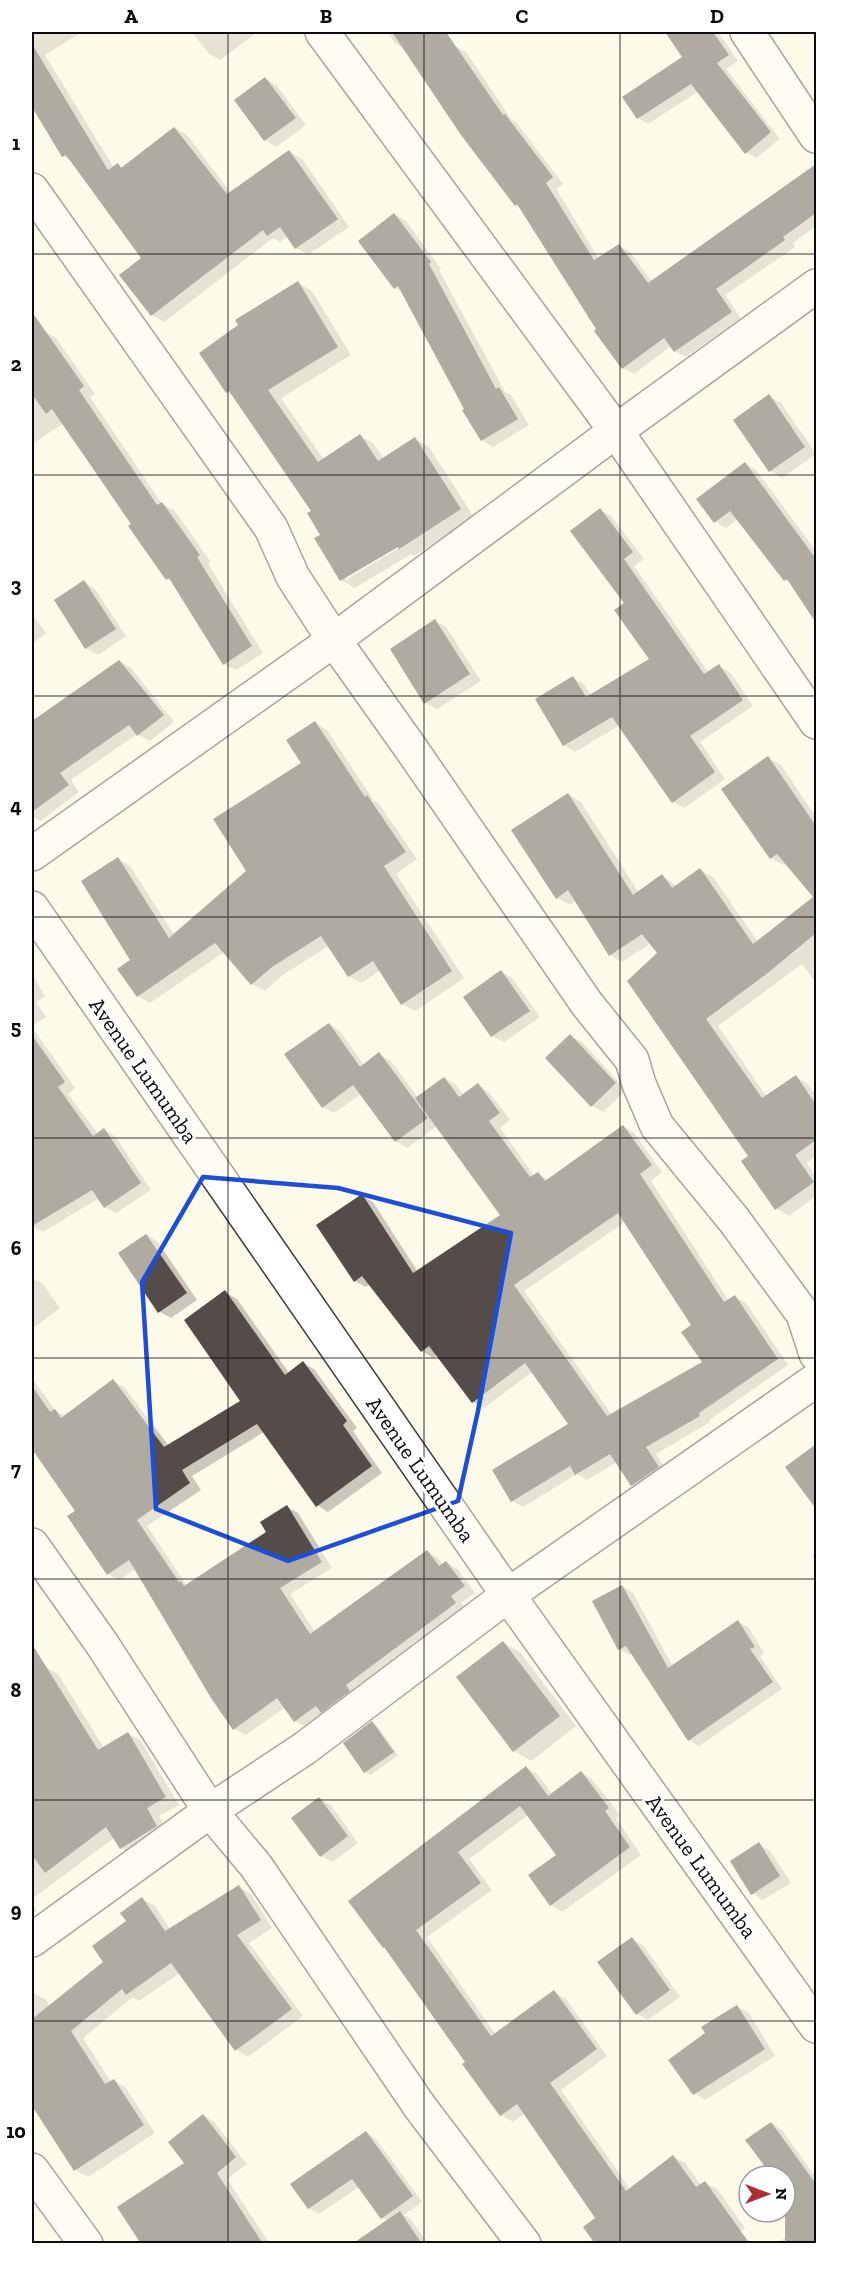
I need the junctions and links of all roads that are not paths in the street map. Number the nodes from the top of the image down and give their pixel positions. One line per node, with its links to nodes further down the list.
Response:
1 (322, 32): 6 (street)
2 (747, 32): 3 (street)
3 (816, 136)
4 (32, 190): 7 (street)
5 (816, 286): 6 (street)
6 (616, 431): 7 (street); 8 (street)
7 (334, 640): 9 (street); 11 (street)
8 (816, 722)
9 (32, 854)
10 (32, 908): 14 (street, Avenue Lumumba)
11 (816, 1354)
12 (816, 1380): 14 (street)
13 (32, 1545): 15 (street)
14 (508, 1595): 15 (street); 17 (street, Avenue Lumumba)
15 (210, 1811): 16 (street); 20 (street)
16 (32, 1940)
17 (816, 2026)
18 (32, 2170): 19 (street)
19 (86, 2244)
20 (524, 2244)

